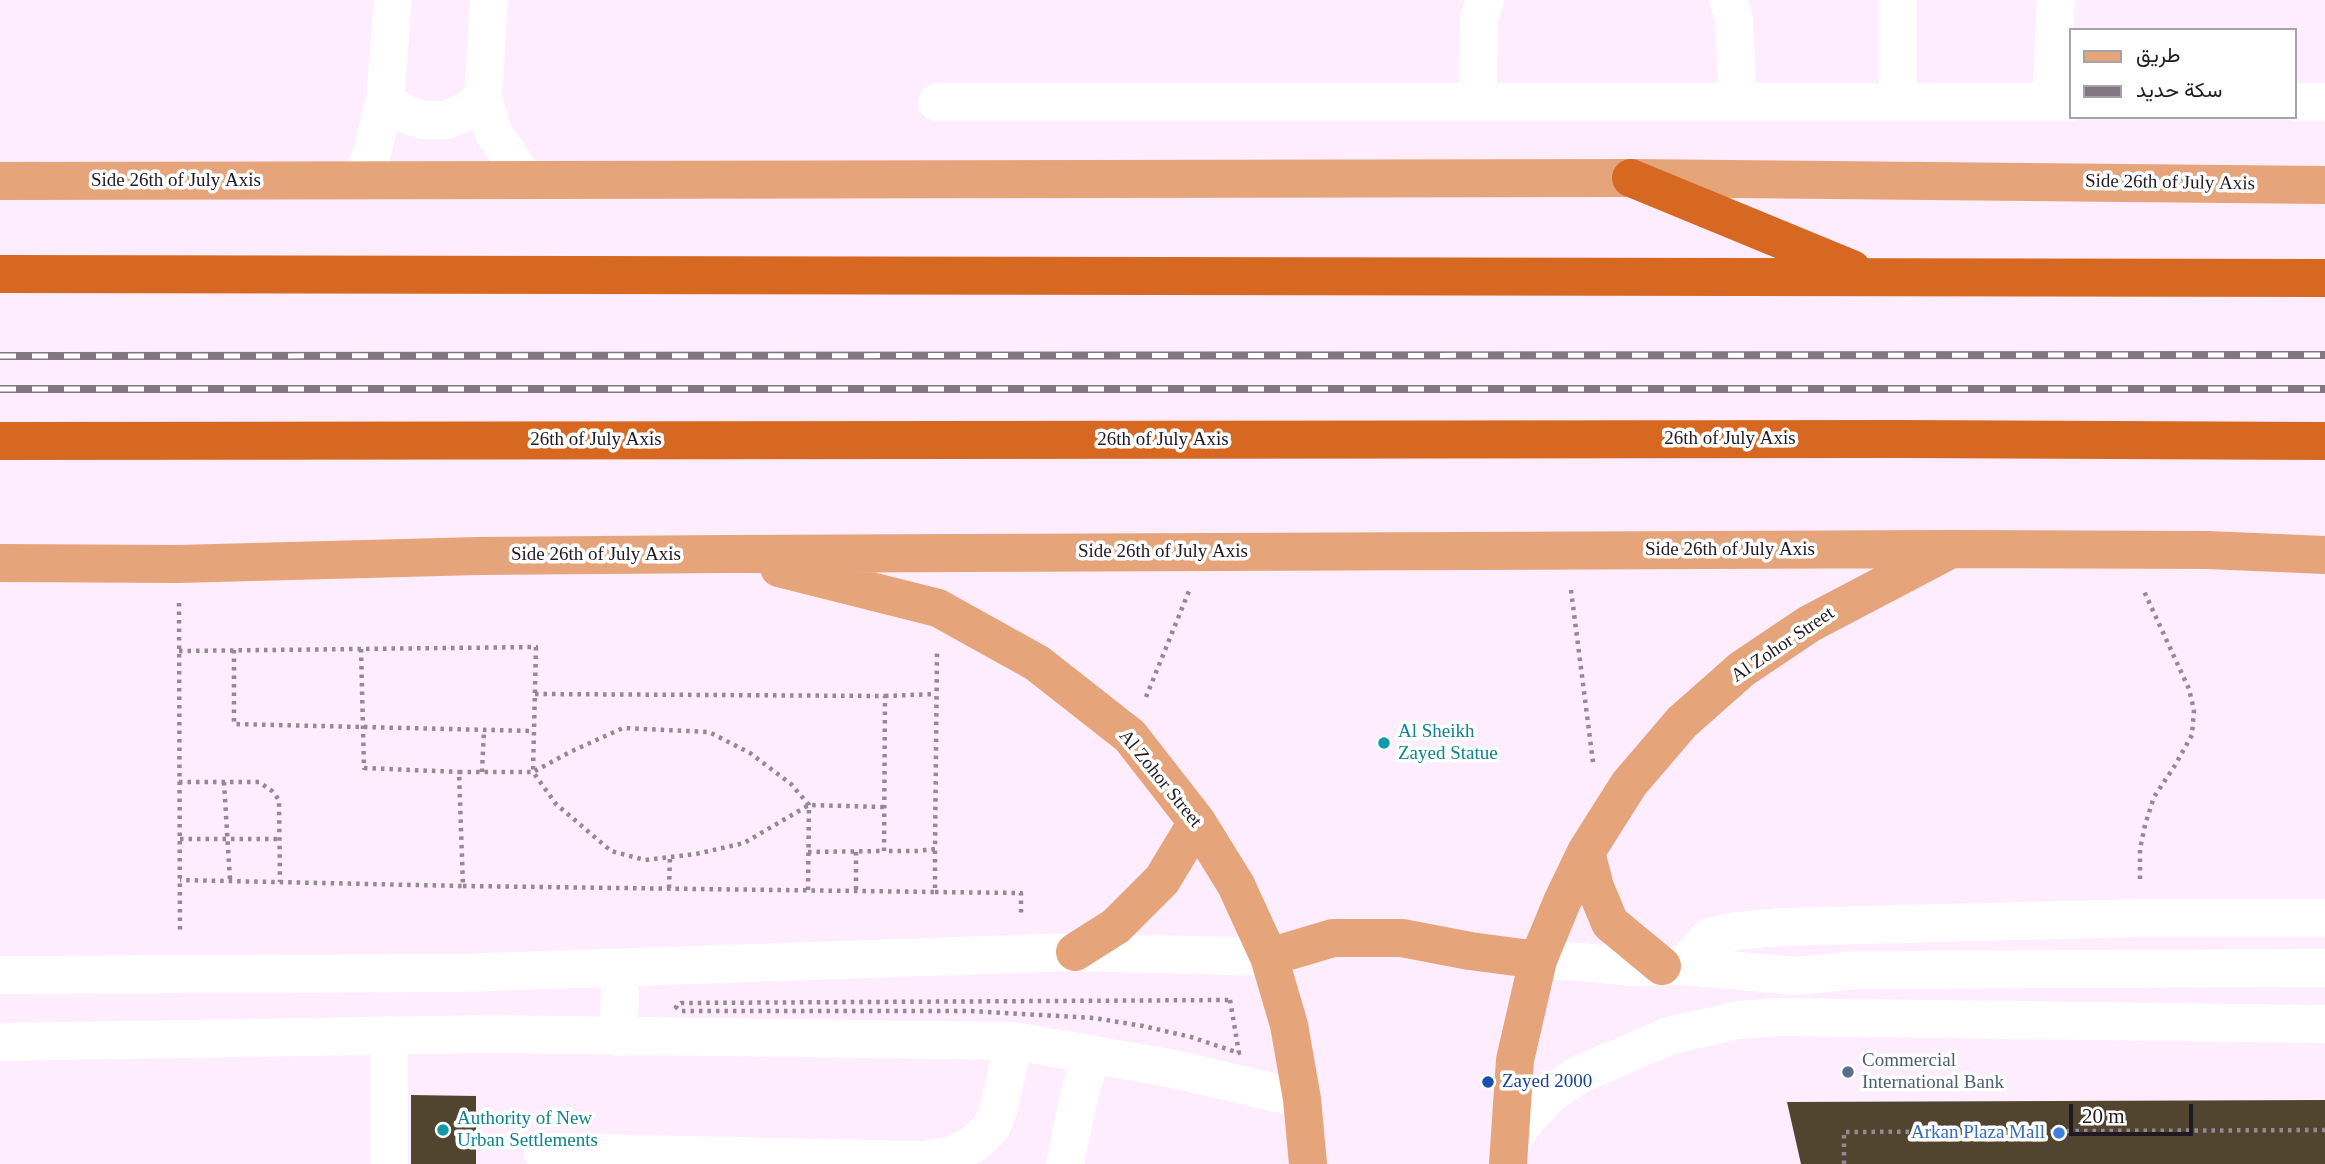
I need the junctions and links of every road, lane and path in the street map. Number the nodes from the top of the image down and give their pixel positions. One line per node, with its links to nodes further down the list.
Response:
1 (393, 0): 8 (street)
2 (489, 0): 7 (street)
3 (1485, 0): 15 (street)
4 (1728, 0): 10 (street)
5 (1898, 0): 11 (street)
6 (2056, 0): 12 (street)
7 (483, 98): 8 (street); 18 (street)
8 (385, 100): 17 (street)
9 (937, 102): 15 (street)
10 (1738, 102): 11 (street); 15 (street)
11 (1898, 102): 12 (street)
12 (2061, 102)
13 (2297, 102): 14 (street)
14 (2325, 102)
15 (1478, 103)
16 (1631, 178): 18 (main road, Side 26th of July Axis); 20 (main road, Side 26th of July Axis); 22 (highway)
17 (360, 180): 18 (main road, Side 26th of July Axis); 19 (main road, Side 26th of July Axis)
18 (526, 180)
19 (0, 181)
20 (2325, 184)
21 (0, 274): 22 (highway)
22 (1871, 277): 23 (highway)
23 (2325, 278)
24 (0, 441): 25 (highway, 26th of July Axis)
25 (2325, 441)
26 (1952, 549): 27 (main road, Side 26th of July Axis); 28 (main road, Side 26th of July Axis); 61 (main road, Al Zohor Street)
27 (2125, 550): 31 (main road, Side 26th of July Axis); 71 (path)
28 (1566, 551): 29 (main road, Side 26th of July Axis); 45 (path)
29 (1205, 552): 30 (main road, Side 26th of July Axis); 44 (path)
30 (723, 554): 33 (main road, Side 26th of July Axis); 34 (main road, Al Zohor Street)
31 (2325, 555)
32 (0, 563): 33 (main road, Side 26th of July Axis)
33 (178, 564): 37 (path)
34 (938, 608): 39 (path); 44 (main road, Al Zohor Street)
35 (361, 649): 36 (path); 38 (path); 41 (path)
36 (234, 650): 37 (path); 41 (path)
37 (179, 651): 49 (path)
38 (535, 694): 40 (path); 43 (path)
39 (937, 694): 40 (path); 57 (path)
40 (885, 696): 52 (path)
41 (363, 728): 42 (path); 46 (path)
42 (484, 730): 43 (path); 47 (path)
43 (534, 731): 48 (path)
44 (1130, 736): 53 (main road, Al Zohor Street)
45 (1593, 762)
46 (458, 772): 47 (path); 66 (path)
47 (482, 772): 48 (path)
48 (533, 772): 51 (path); 62 (path)
49 (179, 782): 50 (path); 54 (path)
50 (224, 782): 55 (path); 56 (path)
51 (809, 805): 52 (path); 58 (path); 62 (path)
52 (884, 807): 60 (path)
53 (1197, 822): 73 (main road); 75 (main road, Al Zohor Street)
54 (180, 839): 55 (path); 63 (path)
55 (226, 839): 56 (path); 64 (path)
56 (279, 839): 65 (path)
57 (935, 849): 60 (path); 70 (path)
58 (808, 852): 59 (path); 68 (path)
59 (856, 852): 60 (path); 69 (path)
60 (884, 852)
61 (1587, 852): 76 (main road, Al Zohor Street); 77 (main road)
62 (670, 857): 67 (path)
63 (180, 880): 64 (path); 80 (path)
64 (230, 880): 65 (path)
65 (280, 882): 66 (path)
66 (463, 886): 67 (path)
67 (669, 888): 68 (path)
68 (808, 890): 69 (path)
69 (856, 891): 70 (path)
70 (935, 892): 74 (path)
71 (2140, 918): 72 (street); 77 (street)
72 (2325, 918)
73 (1075, 952): 74 (street); 75 (street)
74 (1022, 954): 78 (street)
75 (1269, 957): 76 (main road); 88 (main road, Al Zohor Street)
76 (1538, 960): 77 (street); 91 (main road, Al Zohor Street)
77 (1673, 966): 79 (street)
78 (620, 968): 80 (street); 84 (street)
79 (2325, 968)
80 (180, 974): 81 (street)
81 (0, 975)
82 (2325, 1024): 91 (street)
83 (389, 1035): 84 (street); 86 (street); 92 (street)
84 (619, 1037): 85 (street)
85 (1014, 1041): 87 (street); 90 (street)
86 (0, 1042)
87 (1092, 1054): 88 (street); 93 (street)
88 (1303, 1099): 94 (main road, Al Zohor Street)
89 (2325, 1130): 95 (path)
90 (543, 1152)
91 (1508, 1154)
92 (389, 1164)
93 (1065, 1164)
94 (1308, 1164)
95 (1844, 1164)

